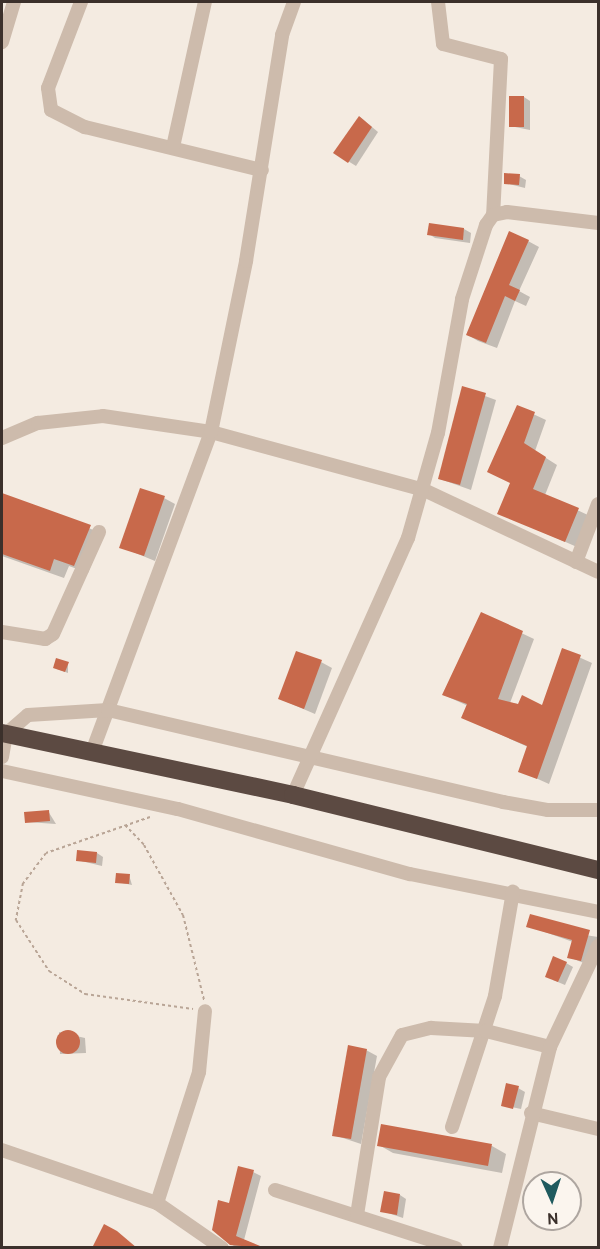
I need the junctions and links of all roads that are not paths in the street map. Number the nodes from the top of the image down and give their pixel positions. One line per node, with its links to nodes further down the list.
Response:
1 (14, 2): 6 (street)
2 (81, 2): 7 (street)
3 (205, 2): 7 (street)
4 (294, 2): 8 (street)
5 (438, 2): 9 (street)
6 (2, 42)
7 (173, 147): 8 (street)
8 (262, 170): 11 (street)
9 (493, 215): 10 (street); 13 (street)
10 (598, 223)
11 (211, 432): 12 (street); 13 (street); 19 (street)
12 (2, 438)
13 (424, 490): 16 (street); 22 (street)
14 (598, 504): 16 (street)
15 (99, 532): 18 (street)
16 (576, 562): 17 (street)
17 (598, 572)
18 (2, 632)
19 (108, 710): 20 (street); 21 (street); 22 (street)
20 (4, 733): 21 (highway); 23 (street)
21 (92, 752): 25 (highway)
22 (310, 756): 25 (street); 26 (street)
23 (2, 757)
24 (2, 771): 28 (street)
25 (293, 795): 27 (highway)
26 (598, 810)
27 (598, 870)
28 (513, 892): 29 (street); 32 (street)
29 (598, 912)
30 (598, 946): 33 (street)
31 (205, 1011): 39 (street)
32 (486, 1031): 33 (street); 35 (street); 40 (street)
33 (550, 1047): 34 (street)
34 (531, 1113): 36 (street); 44 (street)
35 (452, 1127)
36 (598, 1129)
37 (2, 1150): 39 (street)
38 (275, 1190): 40 (street)
39 (157, 1203): 41 (street)
40 (357, 1215): 43 (street)
41 (201, 1243): 42 (street)
42 (222, 1248)
43 (456, 1248)
44 (500, 1248)

